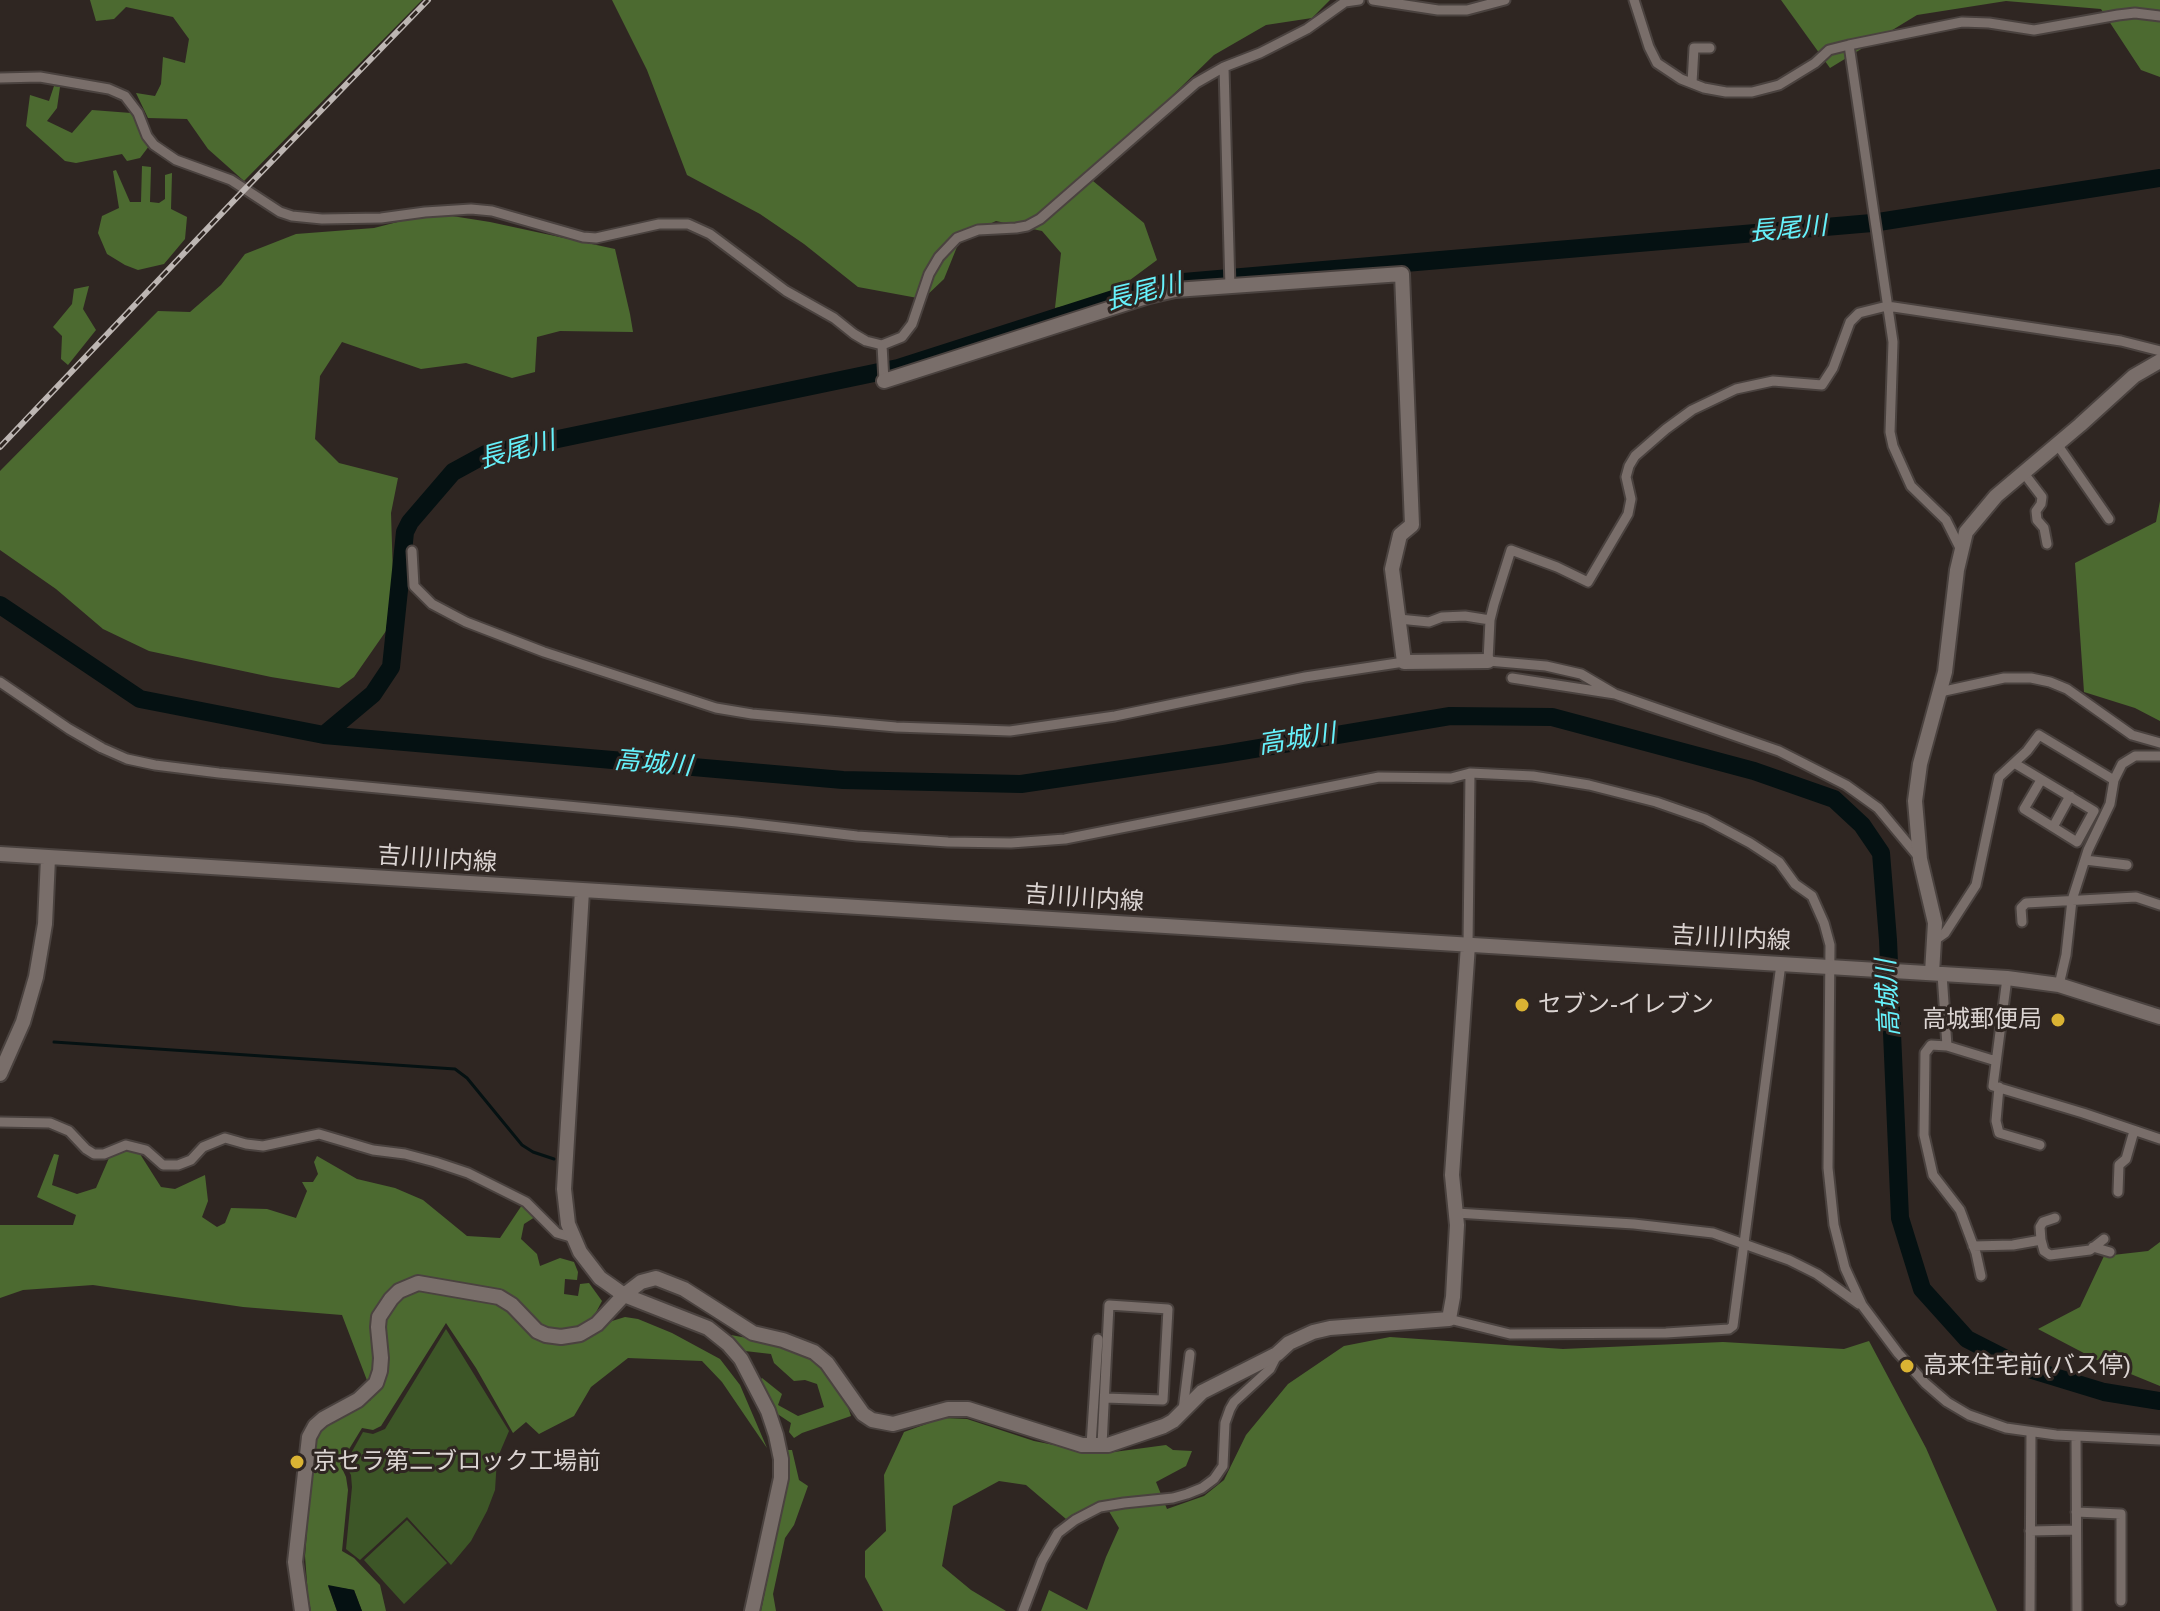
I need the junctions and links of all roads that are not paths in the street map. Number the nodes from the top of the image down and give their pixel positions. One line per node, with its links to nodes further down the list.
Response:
1 (1359, 0): 5 (street)
2 (1373, 0): 3 (street)
3 (1505, 0)
4 (1634, 0): 11 (street)
5 (1345, 1): 9 (street)
6 (2160, 16): 7 (street)
7 (1849, 45): 11 (street); 13 (street)
8 (1710, 48): 11 (street)
9 (1224, 67): 12 (street); 14 (street)
10 (0, 78): 14 (street)
11 (1692, 83)
12 (1230, 281): 17 (street); 24 (street)
13 (1887, 306): 15 (street); 22 (street); 25 (street)
14 (882, 345): 17 (street)
15 (2160, 351)
16 (2160, 361): 18 (street)
17 (884, 379)
18 (2057, 444): 19 (street); 20 (street)
19 (2023, 472): 21 (street); 22 (street)
20 (2109, 519)
21 (2047, 544)
22 (1961, 550): 30 (street)
23 (412, 551): 27 (street)
24 (1399, 619): 25 (street); 27 (street)
25 (1490, 620): 26 (street)
26 (1488, 661): 27 (street); 31 (street)
27 (1404, 662)
28 (1512, 678): 31 (street)
29 (0, 682): 35 (street)
30 (1940, 692): 32 (street); 42 (street)
31 (1615, 694): 42 (street)
32 (2160, 743)
33 (2160, 756): 37 (street)
34 (2014, 763): 36 (street); 37 (street); 49 (street)
35 (1470, 773): 50 (street); 52 (street)
36 (2041, 780): 38 (street); 39 (street)
37 (2114, 780): 43 (street)
38 (2070, 796): 39 (street); 39 (street)
39 (2053, 827)
40 (0, 854): 41 (street, 吉川川内線)
41 (48, 858): 45 (street, 吉川川内線); 59 (street)
42 (1920, 859): 49 (street)
43 (2085, 860): 44 (street); 46 (street)
44 (2127, 865)
45 (582, 891): 50 (street, 吉川川内線); 68 (street)
46 (2072, 900): 47 (street); 48 (street); 55 (street)
47 (2160, 905)
48 (2022, 922)
49 (1935, 940): 53 (street)
50 (1468, 945): 51 (street, 吉川川内線); 66 (street)
51 (1781, 964): 52 (street, 吉川川内線); 71 (street)
52 (1829, 967): 53 (street, 吉川川内線); 77 (street)
53 (1937, 974): 54 (street, 吉川川内線); 57 (street)
54 (2007, 978): 55 (street, 吉川川内線); 58 (street)
55 (2059, 985): 56 (street, 吉川川内線)
56 (2160, 1017)
57 (1947, 1046): 58 (street); 72 (street)
58 (1996, 1061): 60 (street)
59 (0, 1074)
60 (1999, 1087): 62 (street); 64 (street)
61 (0, 1122): 68 (street)
62 (2134, 1131): 63 (street); 65 (street)
63 (2160, 1139)
64 (2040, 1145)
65 (2118, 1192)
66 (1456, 1213): 71 (street); 78 (street)
67 (2055, 1218): 70 (street)
68 (574, 1238): 76 (street)
69 (2104, 1239): 73 (street)
70 (2041, 1240): 72 (street); 73 (street)
71 (1744, 1244): 77 (street); 78 (street)
72 (1973, 1246): 75 (street)
73 (2093, 1247): 74 (street)
74 (2110, 1252)
75 (1981, 1276)
76 (624, 1295): 87 (street); 92 (street); 93 (street)
77 (1862, 1305): 84 (street)
78 (1449, 1319): 81 (street)
79 (1098, 1339): 87 (street)
80 (1190, 1354): 83 (street)
81 (1277, 1354): 83 (street); 94 (street)
82 (1105, 1398): 82 (street); 87 (street)
83 (1183, 1411): 87 (street)
84 (2031, 1432): 85 (street); 90 (street)
85 (2076, 1436): 86 (street); 88 (street)
86 (2160, 1440)
87 (1097, 1445)
88 (2076, 1512): 89 (street); 91 (street)
89 (2076, 1530): 90 (street); 96 (street)
90 (2030, 1531): 95 (street)
91 (2121, 1601)
92 (302, 1611)
93 (752, 1611)
94 (1023, 1611)
95 (2030, 1611)
96 (2077, 1611)

